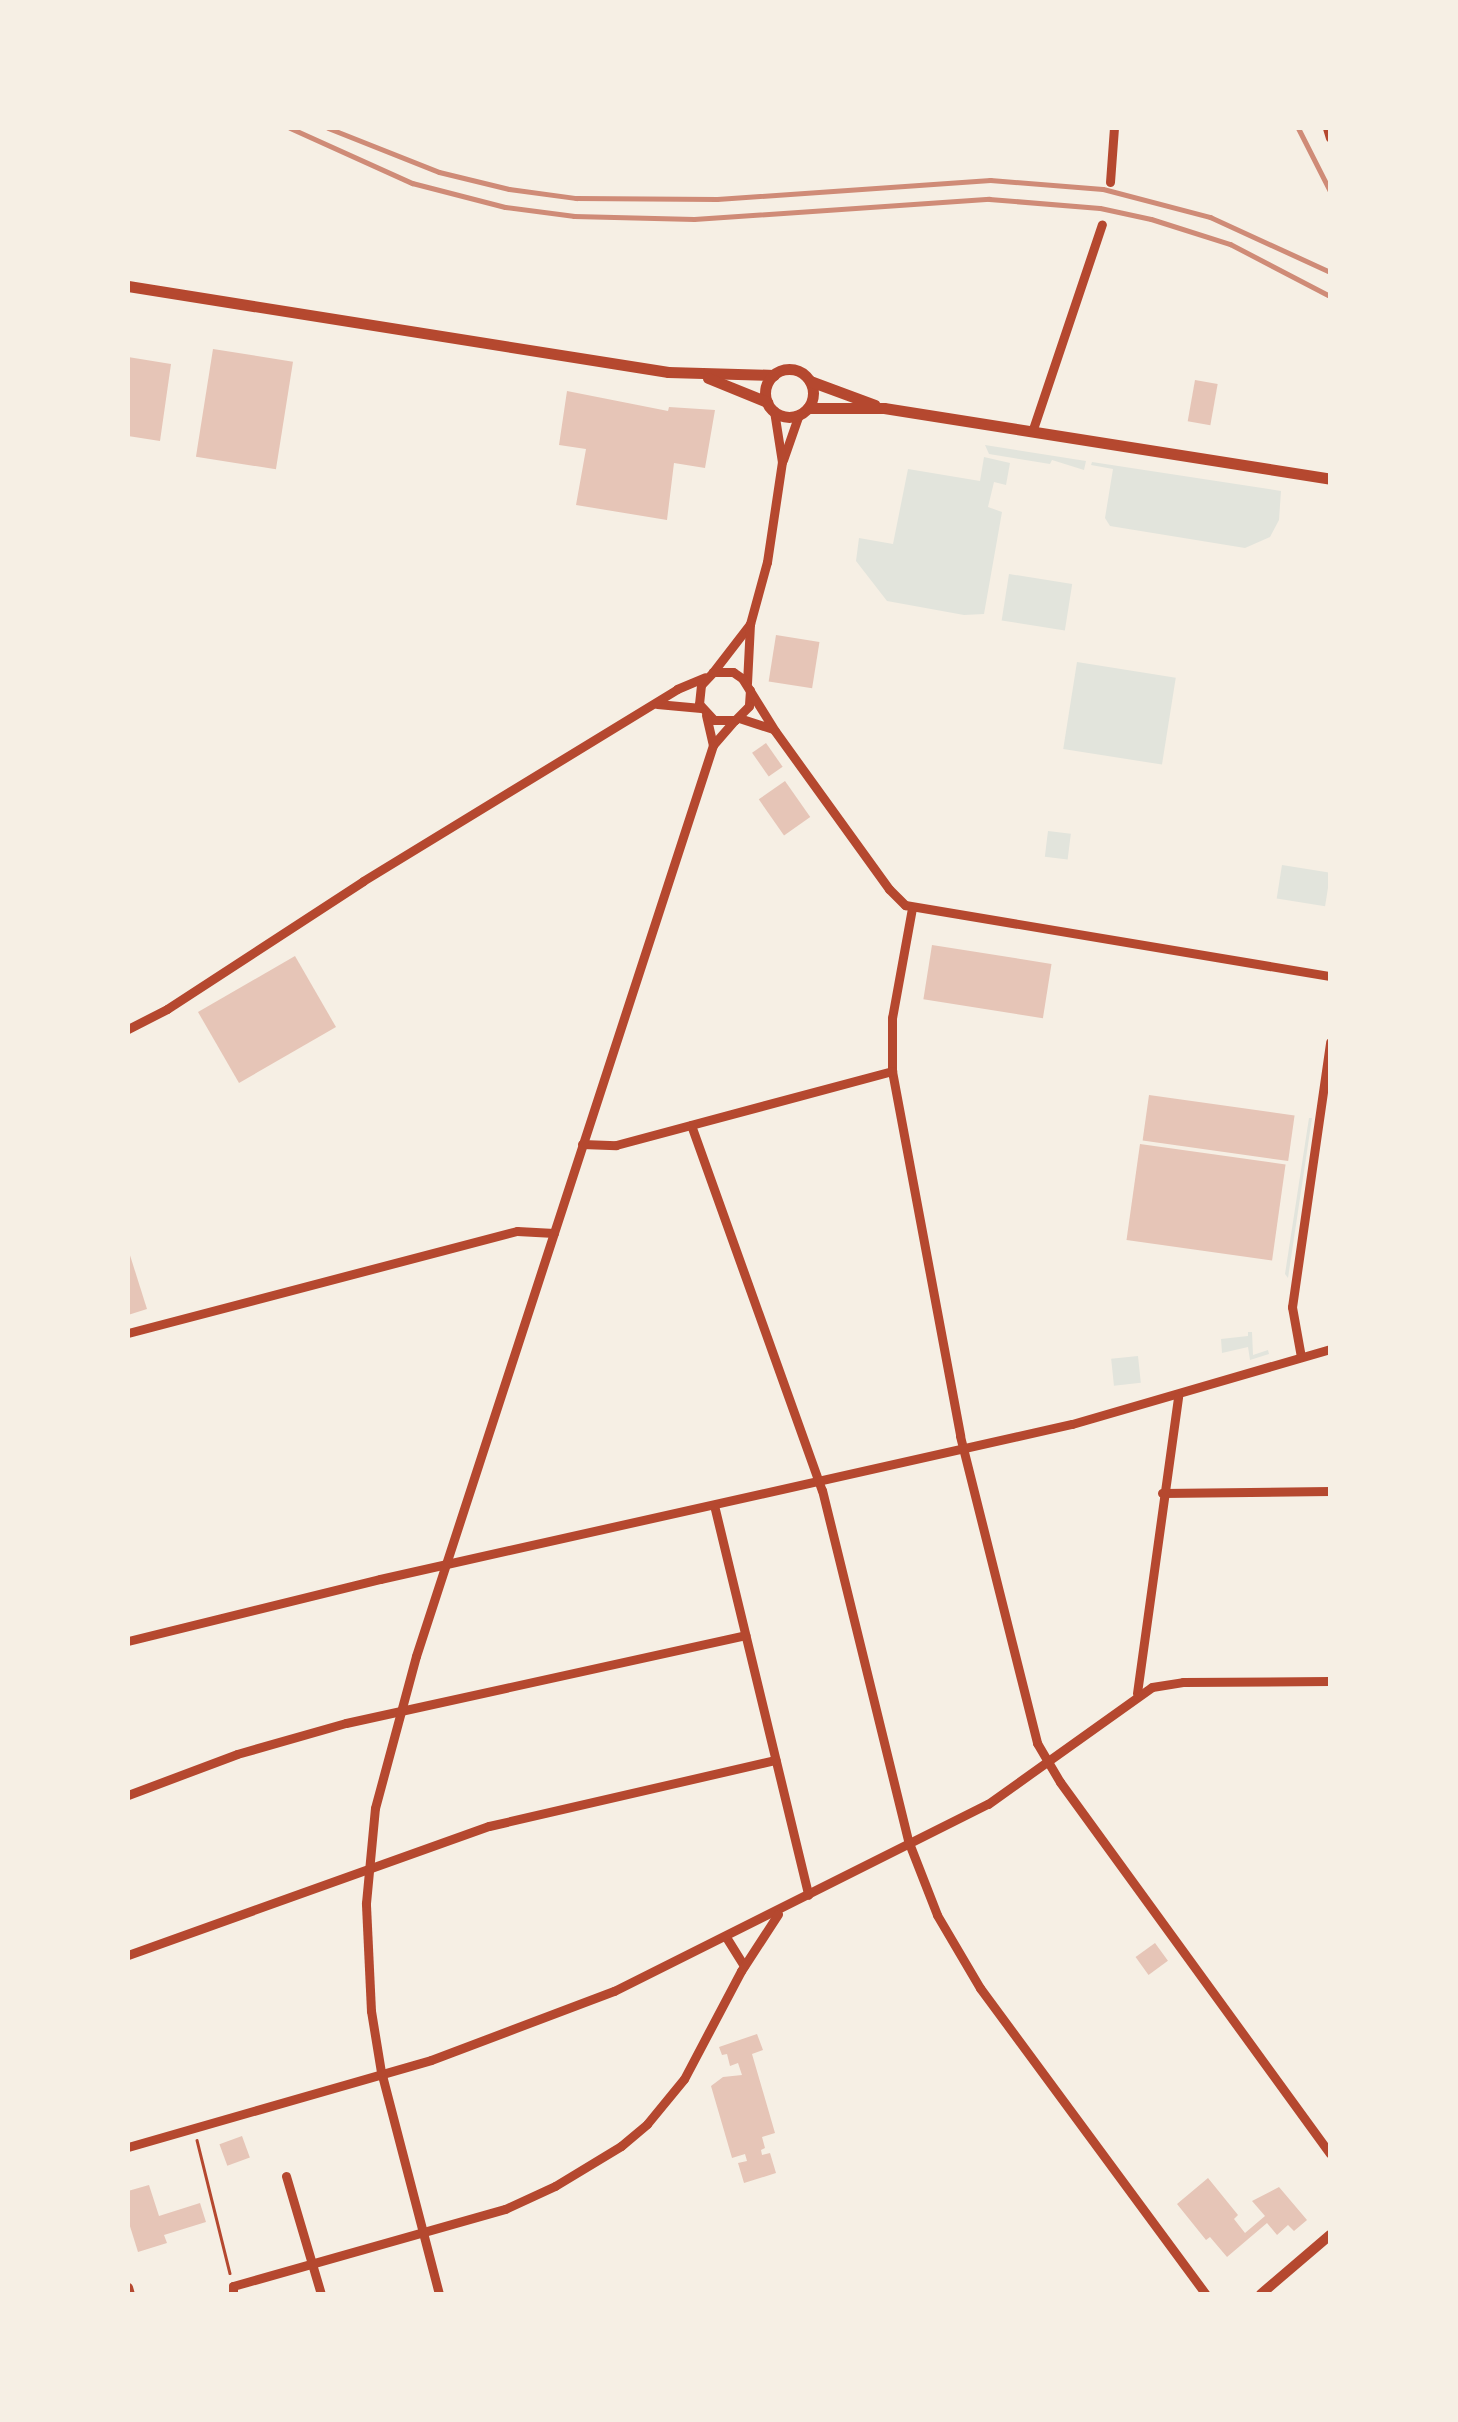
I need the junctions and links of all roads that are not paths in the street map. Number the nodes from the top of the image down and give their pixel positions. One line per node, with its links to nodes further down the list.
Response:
1 (1114, 128): 4 (street)
2 (1327, 128): 3 (street)
3 (1330, 138)
4 (1110, 182)
5 (1102, 224): 13 (street)
6 (128, 286): 8 (main road)
7 (774, 374): 8 (main road); 9 (main road); 10 (main road)
8 (704, 376): 10 (main road)
9 (810, 381): 11 (main road); 12 (main road)
10 (770, 407): 12 (main road); 14 (street)
11 (884, 408): 12 (main road); 13 (main road)
12 (804, 411): 14 (street)
13 (1032, 432): 15 (main road)
14 (782, 462): 16 (street)
15 (1330, 479)
16 (750, 624): 17 (street); 18 (street)
17 (710, 675): 18 (street); 19 (street); 20 (street)
18 (748, 686): 21 (street); 22 (street)
19 (654, 704): 20 (street); 26 (street)
20 (704, 712): 21 (street); 23 (street)
21 (737, 719): 22 (street); 23 (street)
22 (775, 730): 24 (street)
23 (713, 745): 30 (street)
24 (912, 908): 25 (street); 28 (street)
25 (1330, 976)
26 (128, 1029)
27 (1330, 1042): 34 (street)
28 (892, 1071): 29 (street); 36 (street)
29 (692, 1125): 30 (street); 37 (street)
30 (582, 1144): 31 (street)
31 (554, 1233): 32 (street); 41 (street)
32 (128, 1333)
33 (1330, 1350): 34 (street)
34 (1301, 1358): 35 (street)
35 (1178, 1397): 36 (street); 39 (street)
36 (964, 1449): 37 (street); 48 (street)
37 (819, 1482): 40 (street); 50 (street)
38 (1330, 1491): 39 (street)
39 (1162, 1492): 45 (street)
40 (714, 1505): 41 (street); 42 (street)
41 (446, 1565): 43 (street); 46 (street)
42 (744, 1635): 46 (street); 47 (street)
43 (128, 1640)
44 (1330, 1681): 45 (street)
45 (1137, 1693): 48 (street)
46 (400, 1710): 49 (street); 51 (street)
47 (776, 1760): 51 (street); 52 (street)
48 (1048, 1765): 50 (street); 59 (street)
49 (128, 1794)
50 (908, 1843): 52 (street); 69 (street)
51 (369, 1866): 55 (street); 57 (street)
52 (808, 1895): 53 (street)
53 (780, 1912): 54 (street); 56 (street)
54 (726, 1937): 56 (street); 57 (street)
55 (128, 1955)
56 (744, 1966): 61 (street)
57 (382, 2072): 58 (street); 61 (street)
58 (128, 2147)
59 (1330, 2153)
60 (286, 2176): 63 (street)
61 (422, 2234): 63 (street); 68 (street)
62 (1330, 2235): 70 (street)
63 (314, 2264): 65 (street); 67 (street)
64 (128, 2287): 66 (street)
65 (233, 2290)
66 (130, 2294)
67 (320, 2294)
68 (439, 2294)
69 (1206, 2294)
70 (1261, 2294)

